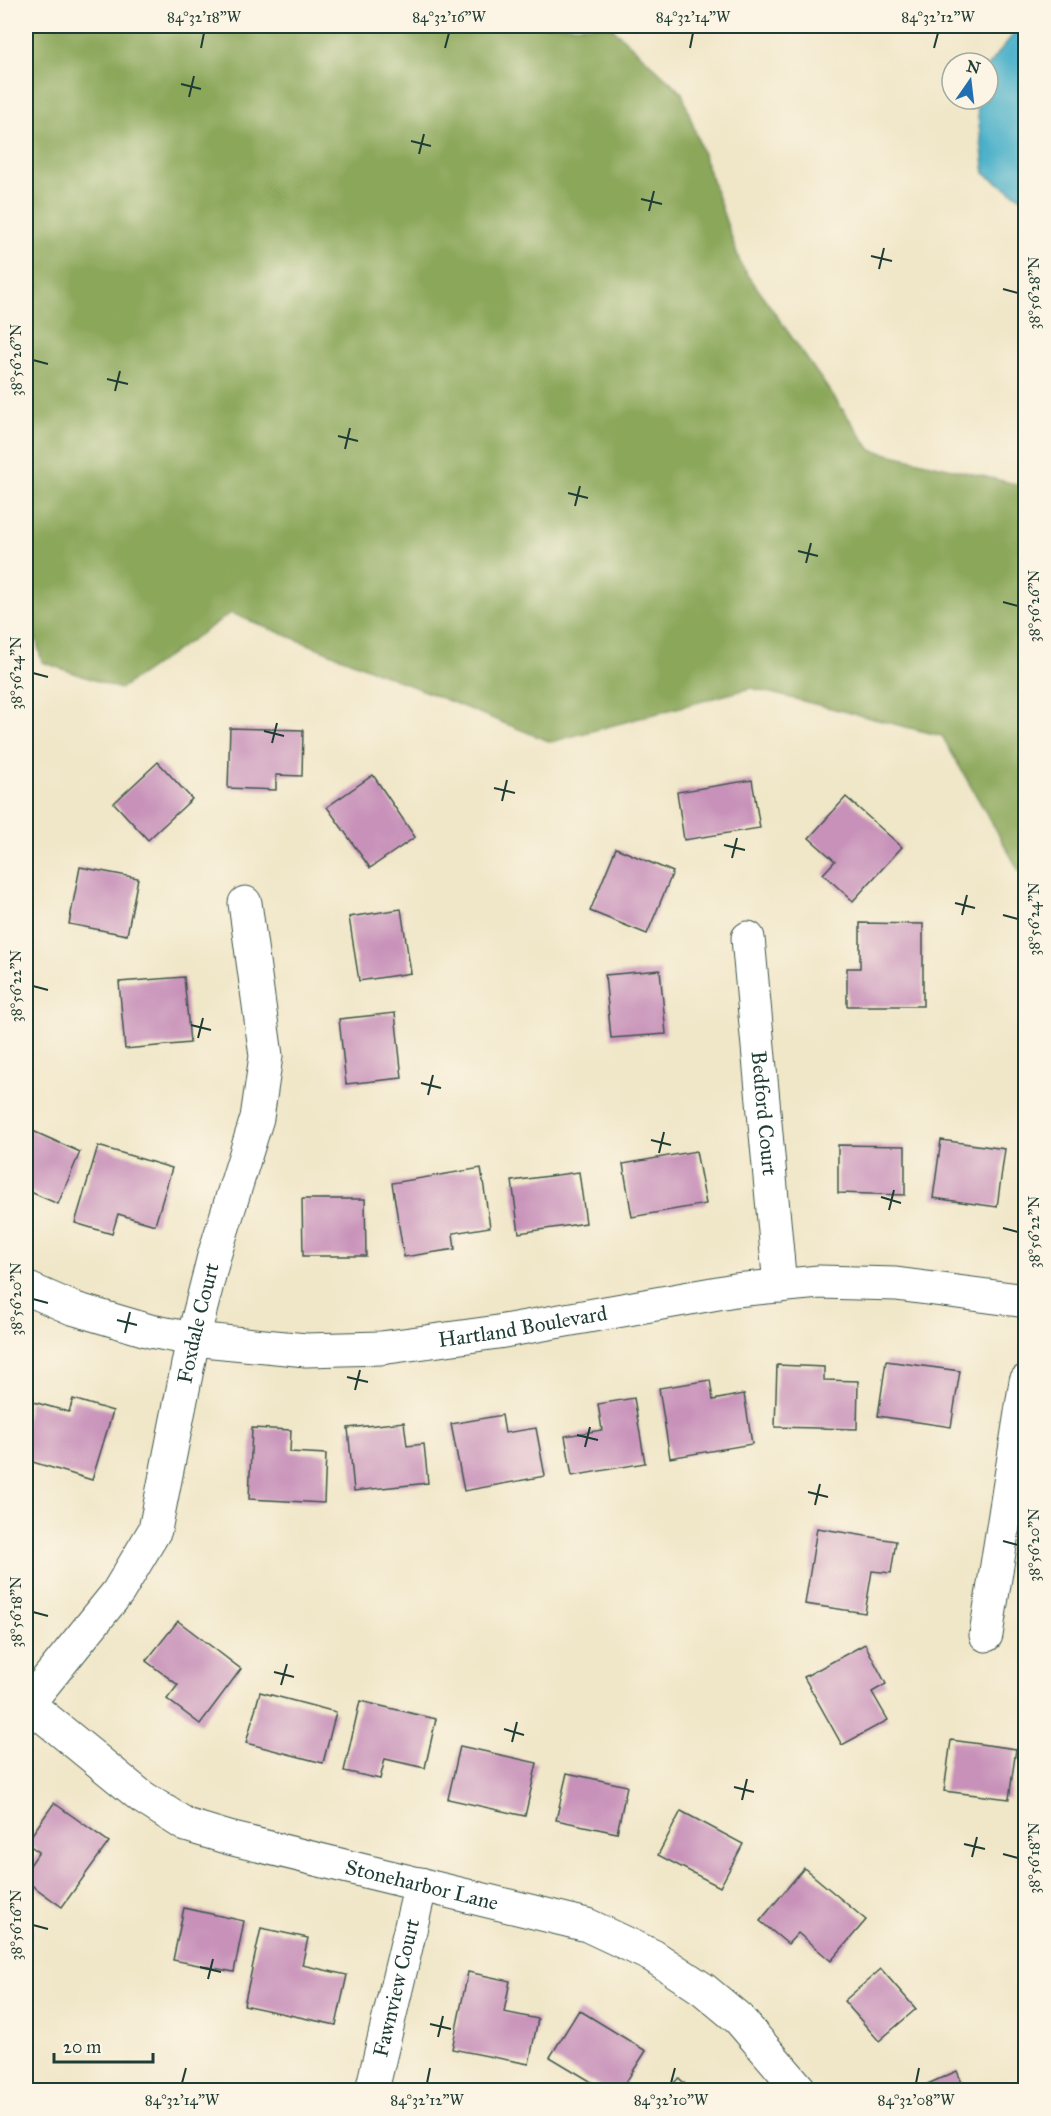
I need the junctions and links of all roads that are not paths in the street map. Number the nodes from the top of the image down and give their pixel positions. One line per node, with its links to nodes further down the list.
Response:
1 (246, 903): 6 (street, Foxdale Court)
2 (748, 938): 3 (street, Bedford Court)
3 (780, 1286): 5 (street, Hartland Boulevard); 6 (street, Hartland Boulevard)
4 (26, 1288): 6 (street, Hartland Boulevard)
5 (1026, 1301)
6 (193, 1339): 9 (street, Foxdale Court)
7 (1026, 1382): 8 (street)
8 (986, 1635)
9 (26, 1704): 10 (street, Stoneharbor Lane)
10 (421, 1884): 11 (street, Fawnview Court); 12 (street, Stoneharbor Lane)
11 (372, 2091)
12 (800, 2091)

